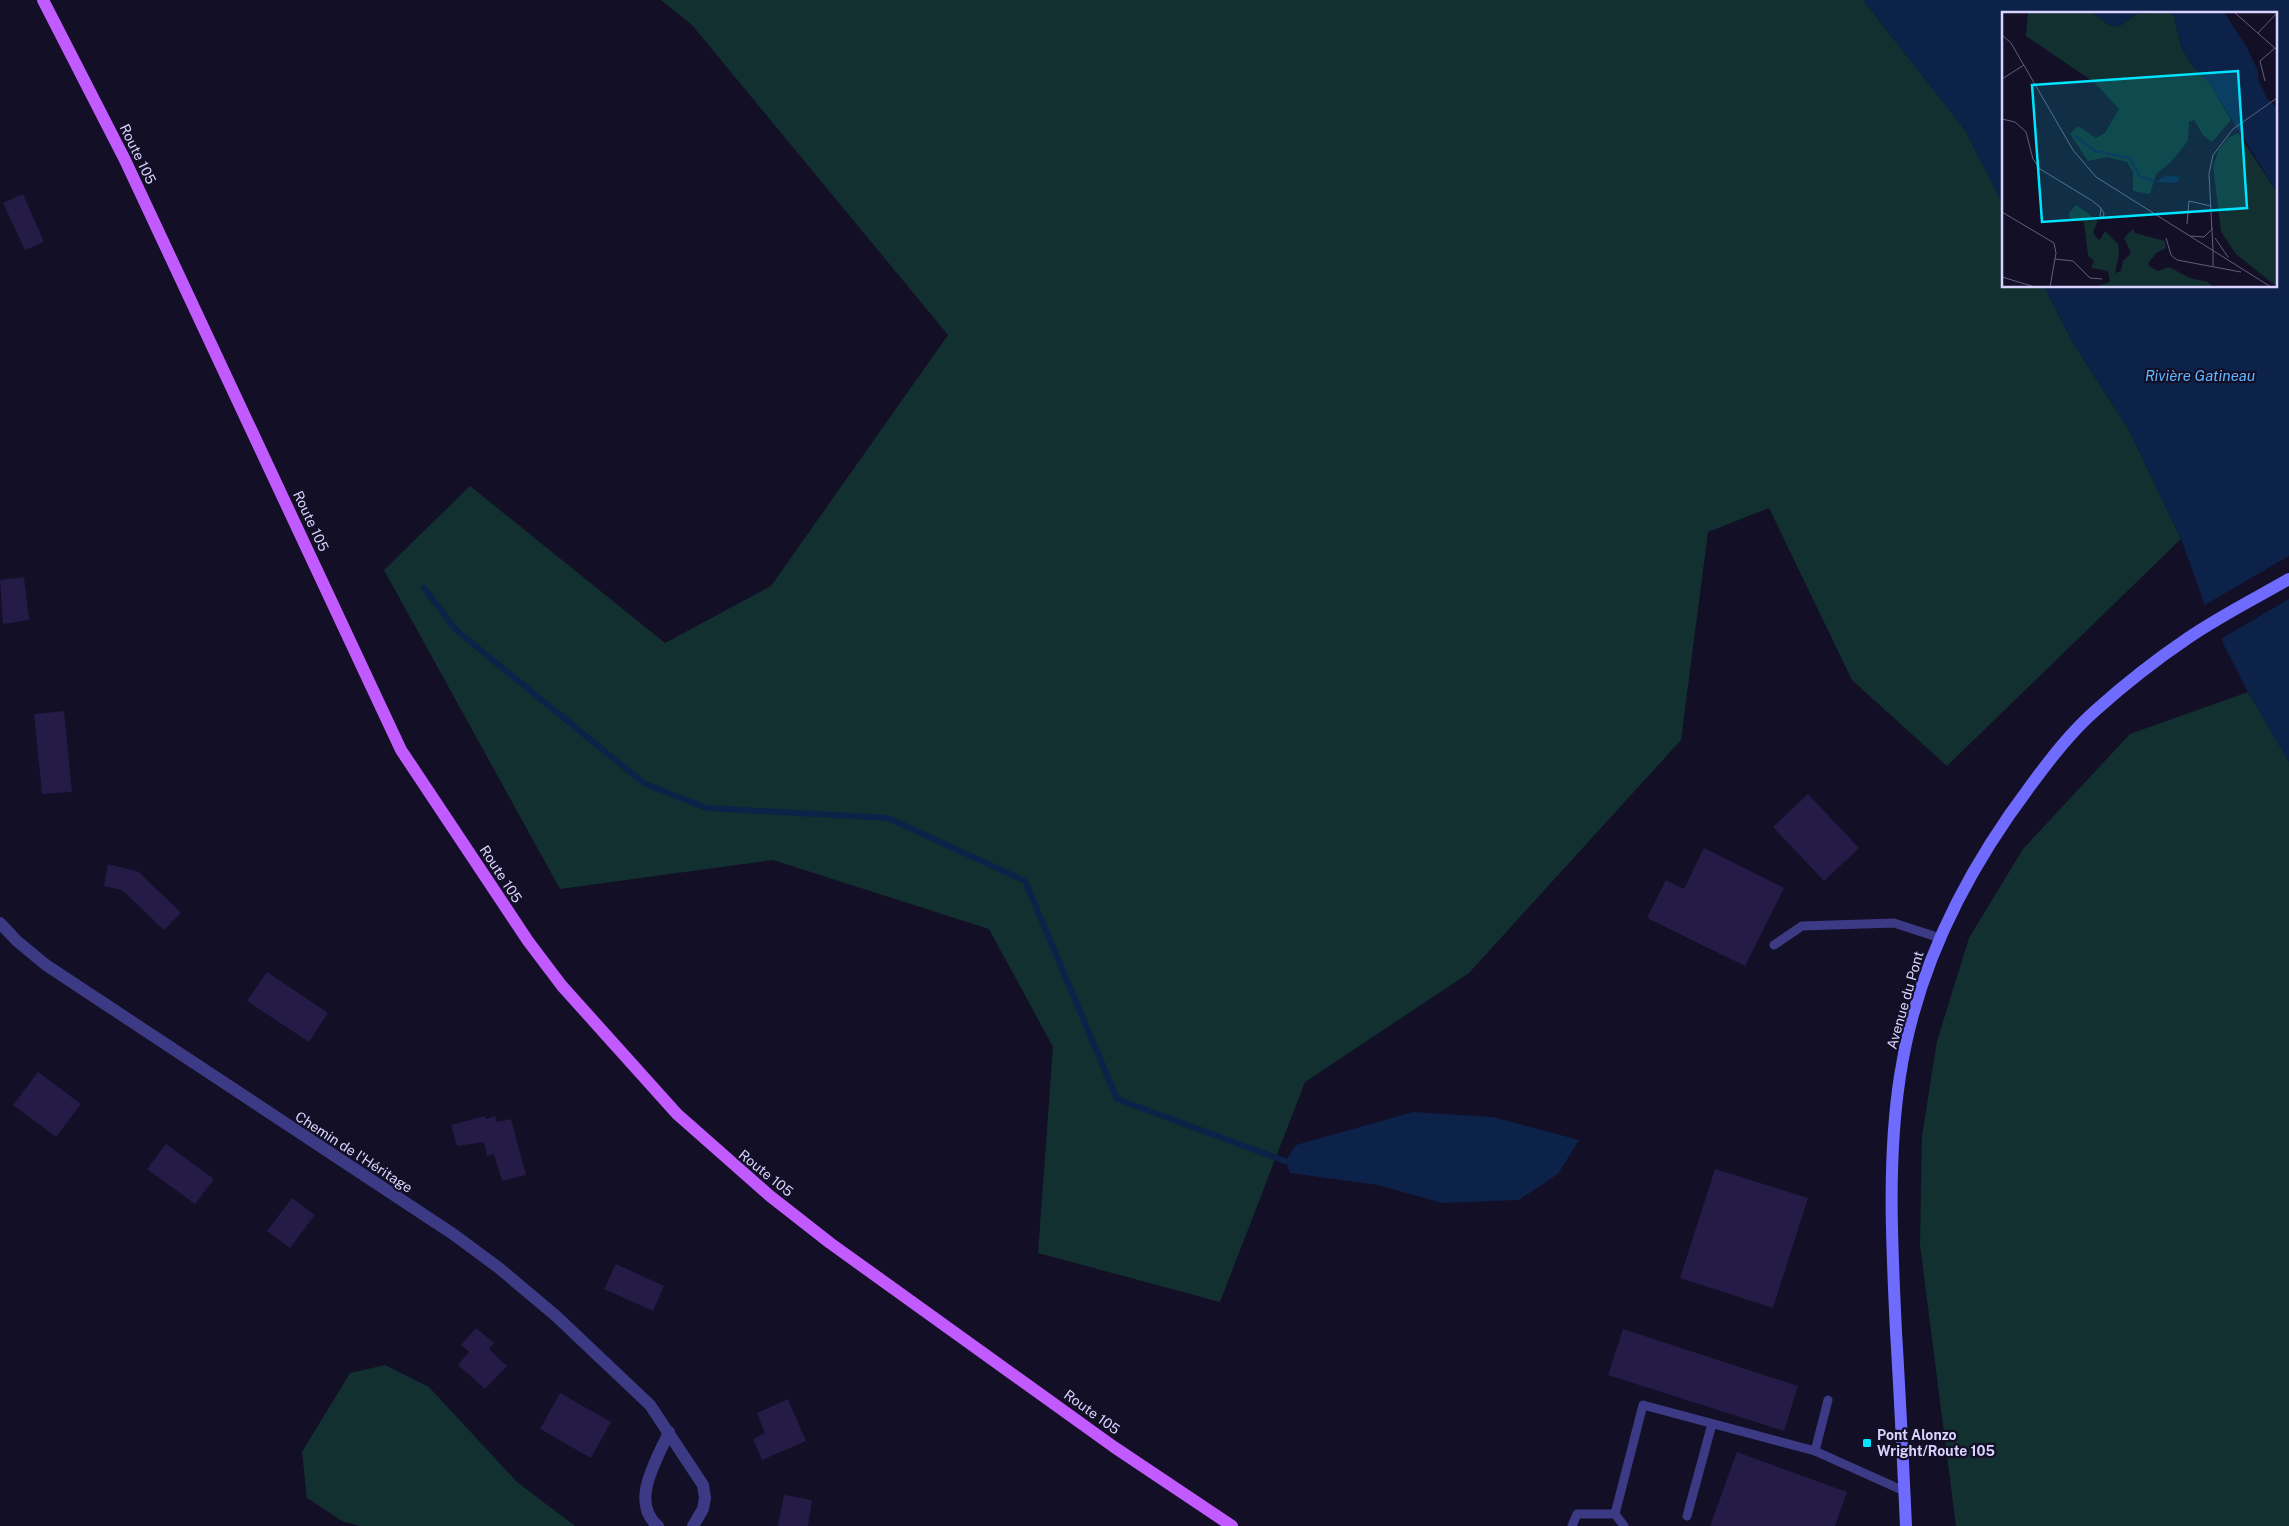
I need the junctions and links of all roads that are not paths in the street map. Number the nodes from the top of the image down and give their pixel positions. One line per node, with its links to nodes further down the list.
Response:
1 (43, 0): 15 (main road, Route 105)
2 (2289, 579): 4 (main road, Avenue du Pont)
3 (0, 923): 8 (street, Chemin de l'Héritage)
4 (1940, 938): 5 (lane); 10 (main road, Avenue du Pont)
5 (1774, 945)
6 (1828, 1400): 9 (lane)
7 (1712, 1424): 9 (lane); 11 (lane); 12 (lane)
8 (669, 1432): 13 (street); 14 (street, Chemin de l'Héritage)
9 (1815, 1451): 10 (lane)
10 (1904, 1491): 18 (main road, Avenue du Pont)
11 (1615, 1514): 16 (lane); 17 (lane)
12 (1687, 1516)
13 (658, 1526)
14 (693, 1526)
15 (1232, 1526)
16 (1572, 1526)
17 (1624, 1526)
18 (1906, 1526)

